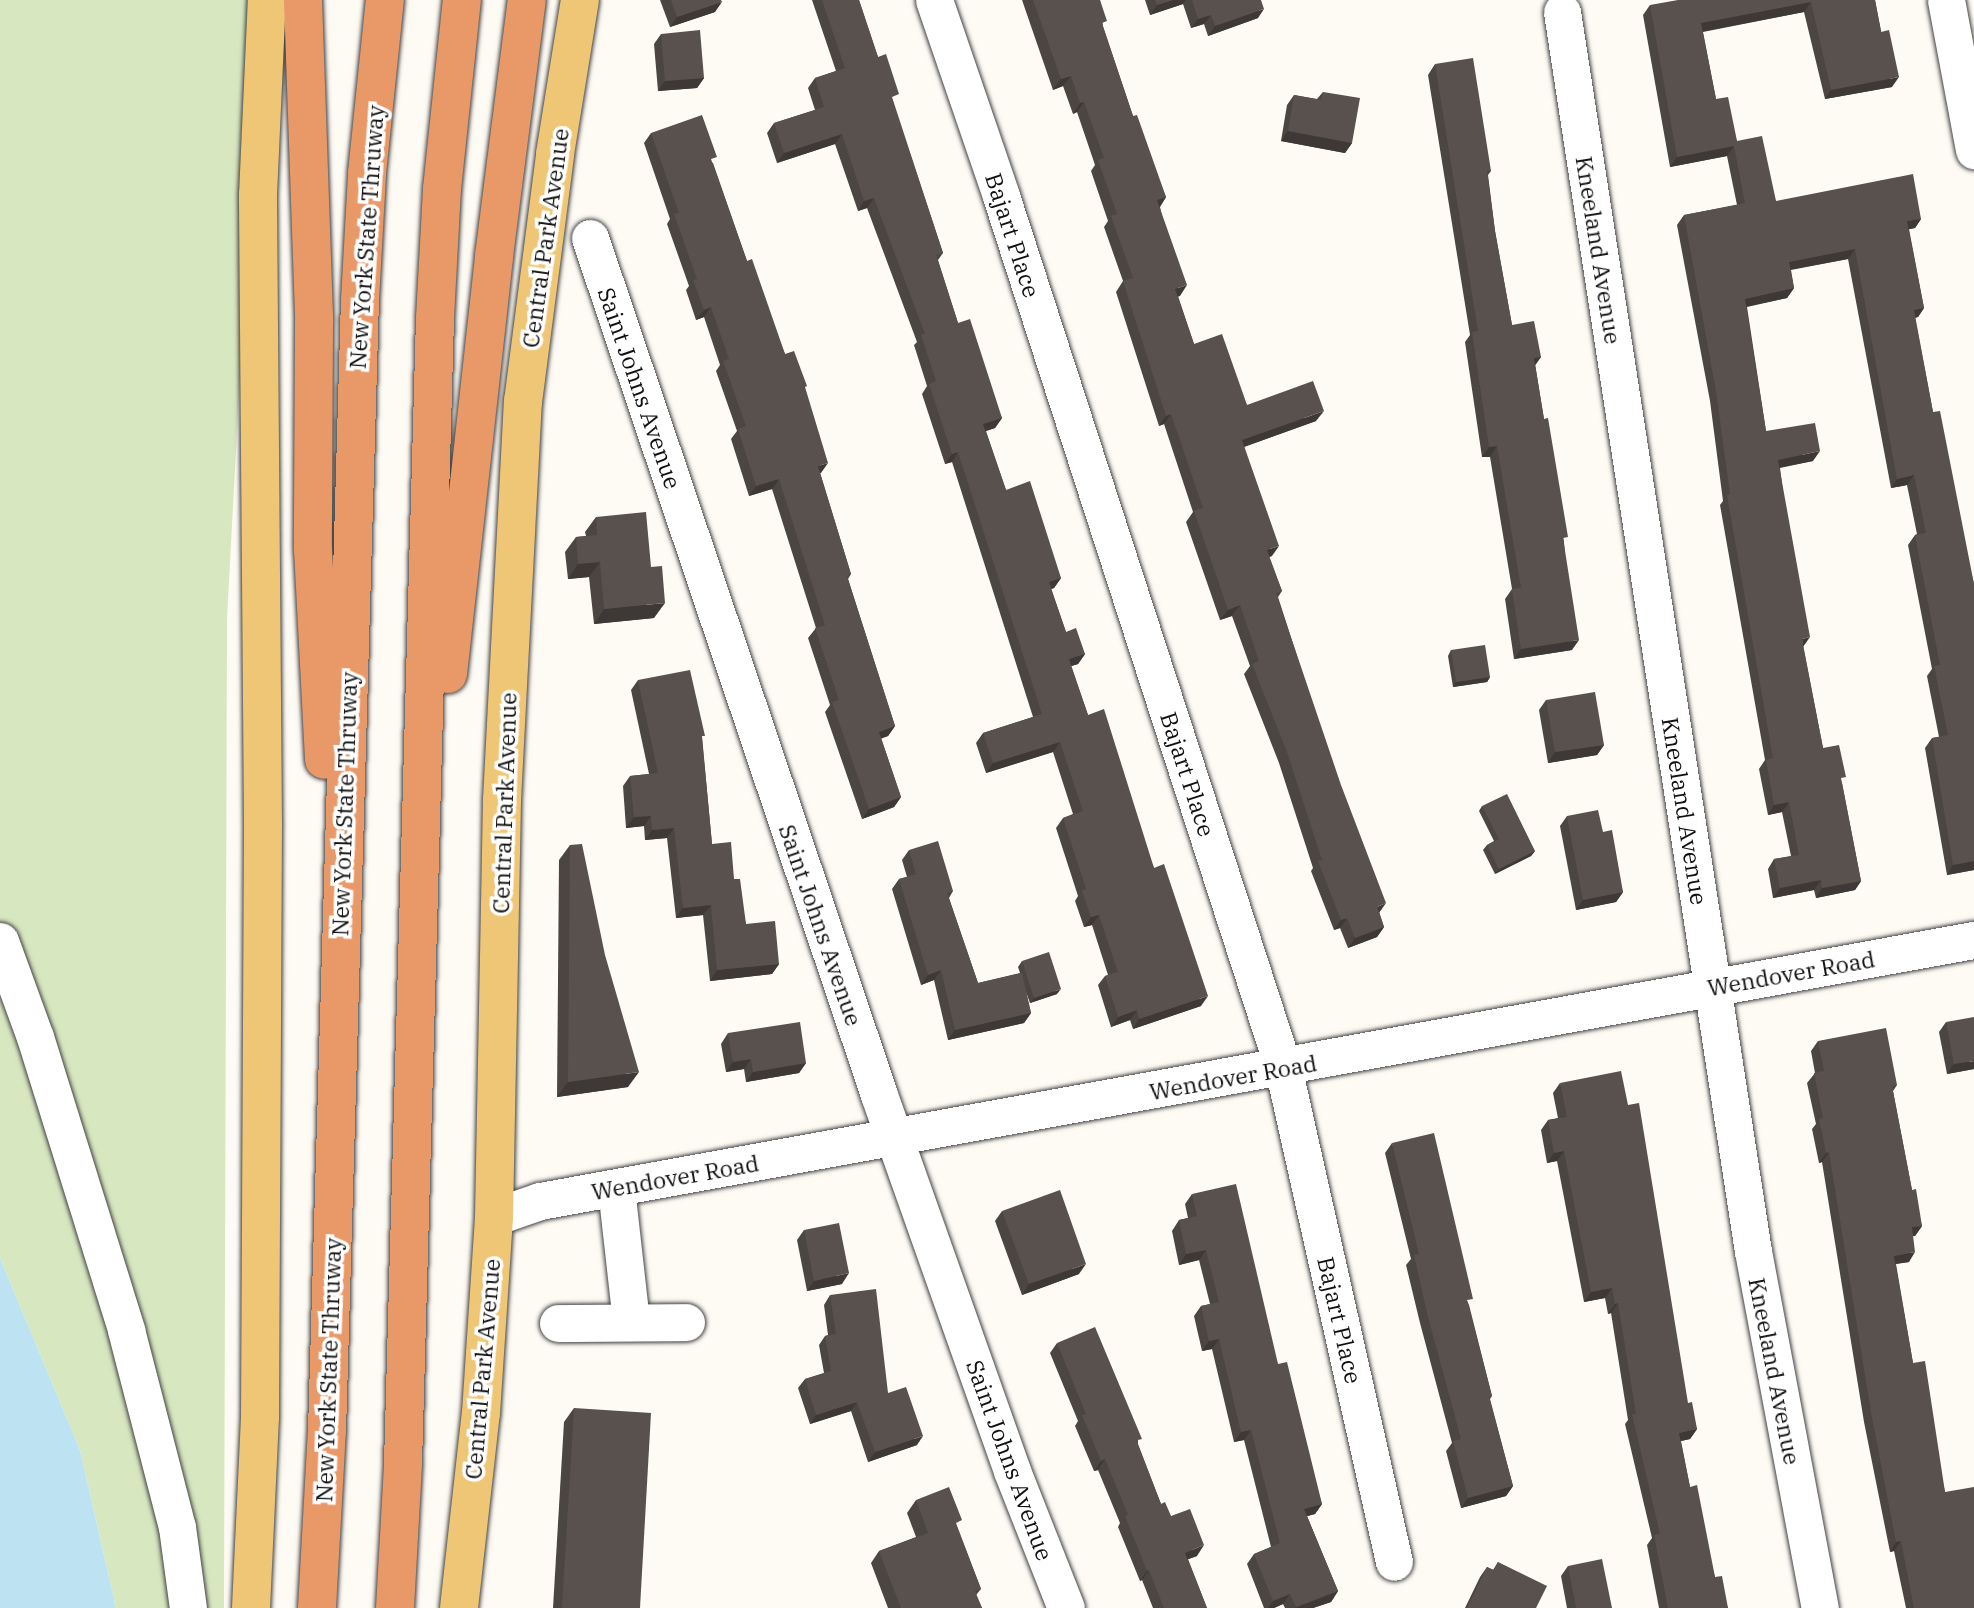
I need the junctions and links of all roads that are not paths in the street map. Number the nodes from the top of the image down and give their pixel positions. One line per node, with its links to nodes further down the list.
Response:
1 (267, 0): 26 (main road)
2 (303, 0): 15 (highway)
3 (385, 0): 15 (highway, New York State Thruway)
4 (461, 0): 14 (highway)
5 (527, 0): 14 (highway)
6 (580, 0): 20 (main road, Central Park Avenue)
7 (934, 0): 17 (street, Bajart Place)
8 (1946, 0): 10 (street)
9 (1562, 12): 16 (street, Kneeland Avenue)
10 (1974, 150)
11 (590, 237): 18 (street, Saint Johns Avenue)
12 (1974, 940): 16 (street, Wendover Road)
13 (0, 942): 25 (street)
14 (416, 958): 28 (highway)
15 (340, 988): 27 (highway, New York State Thruway)
16 (1712, 988): 17 (street, Wendover Road); 31 (street, Kneeland Avenue)
17 (1283, 1067): 18 (street, Wendover Road); 24 (street, Bajart Place)
18 (895, 1139): 19 (street, Wendover Road); 30 (street, Saint Johns Avenue)
19 (616, 1188): 20 (street, Wendover Road); 21 (street)
20 (494, 1217): 29 (main road, Central Park Avenue)
21 (631, 1321): 22 (street); 23 (street)
22 (686, 1322)
23 (558, 1323)
24 (1394, 1562)
25 (188, 1608)
26 (251, 1608)
27 (317, 1608)
28 (395, 1608)
29 (459, 1608)
30 (1066, 1608)
31 (1820, 1608)

